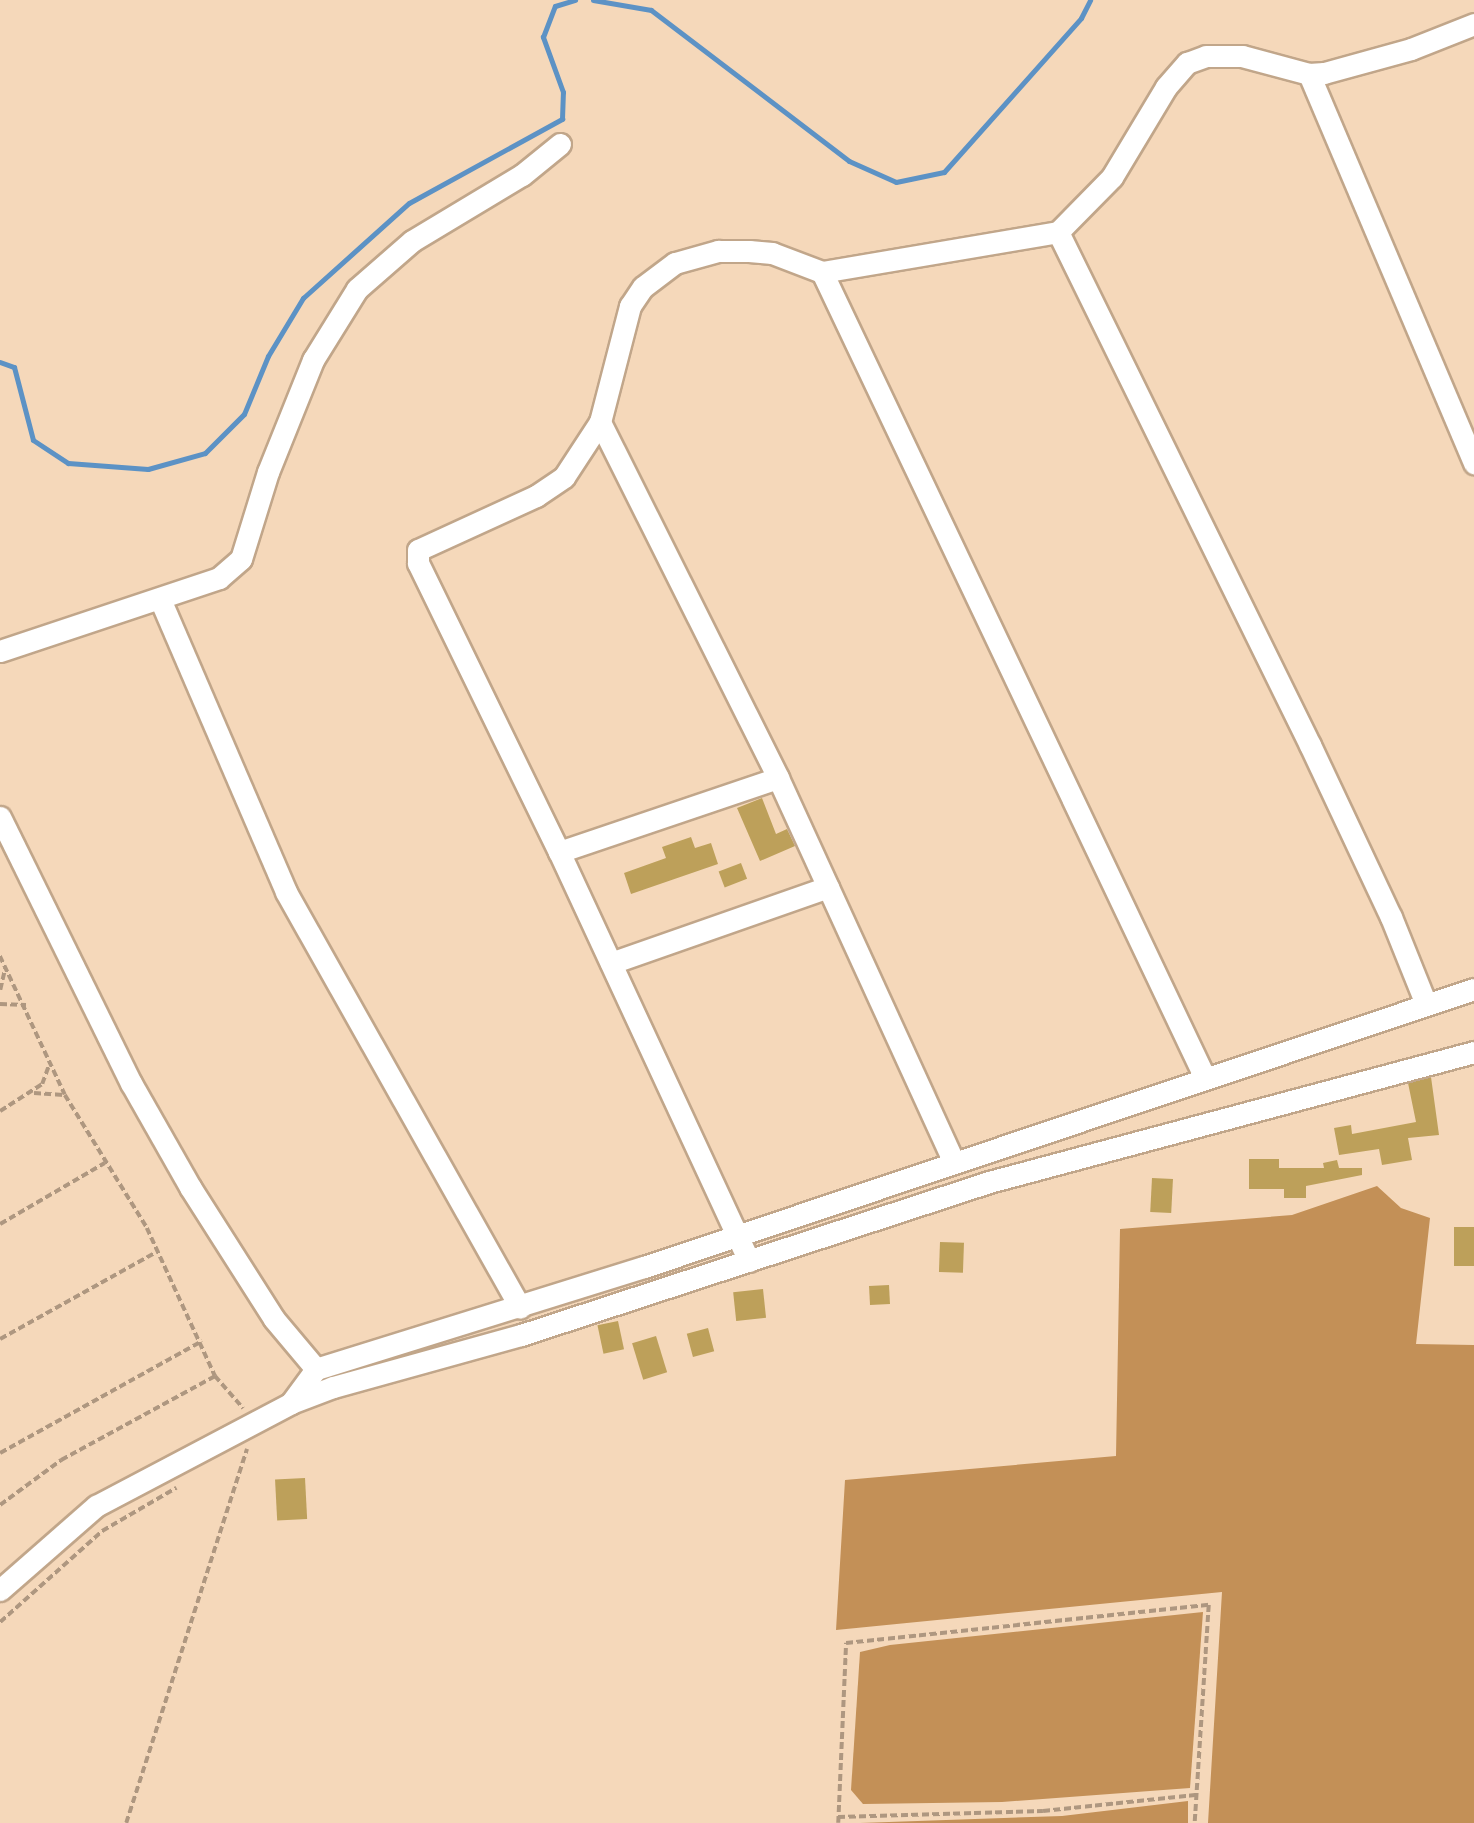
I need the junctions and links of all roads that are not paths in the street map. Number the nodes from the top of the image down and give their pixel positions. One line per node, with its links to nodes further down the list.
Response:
1 (1474, 24): 2 (street)
2 (1309, 74): 4 (street); 7 (street)
3 (560, 144): 8 (street)
4 (1058, 232): 5 (street); 16 (street)
5 (822, 272): 6 (street); 18 (street)
6 (600, 422): 10 (street); 12 (street)
7 (1474, 463)
8 (160, 599): 9 (street); 22 (street)
9 (0, 651)
10 (778, 778): 12 (street); 13 (street)
11 (0, 817): 23 (street)
12 (559, 852): 14 (street)
13 (828, 887): 14 (street); 19 (street)
14 (611, 963): 20 (street)
15 (1474, 989): 16 (street)
16 (1426, 1004): 18 (street)
17 (1474, 1052): 21 (street)
18 (1205, 1078): 19 (street)
19 (953, 1161): 20 (street)
20 (738, 1236): 21 (street); 22 (street)
21 (749, 1261): 24 (street)
22 (520, 1308): 23 (street)
23 (316, 1369): 24 (street)
24 (291, 1403): 25 (street)
25 (0, 1590)

